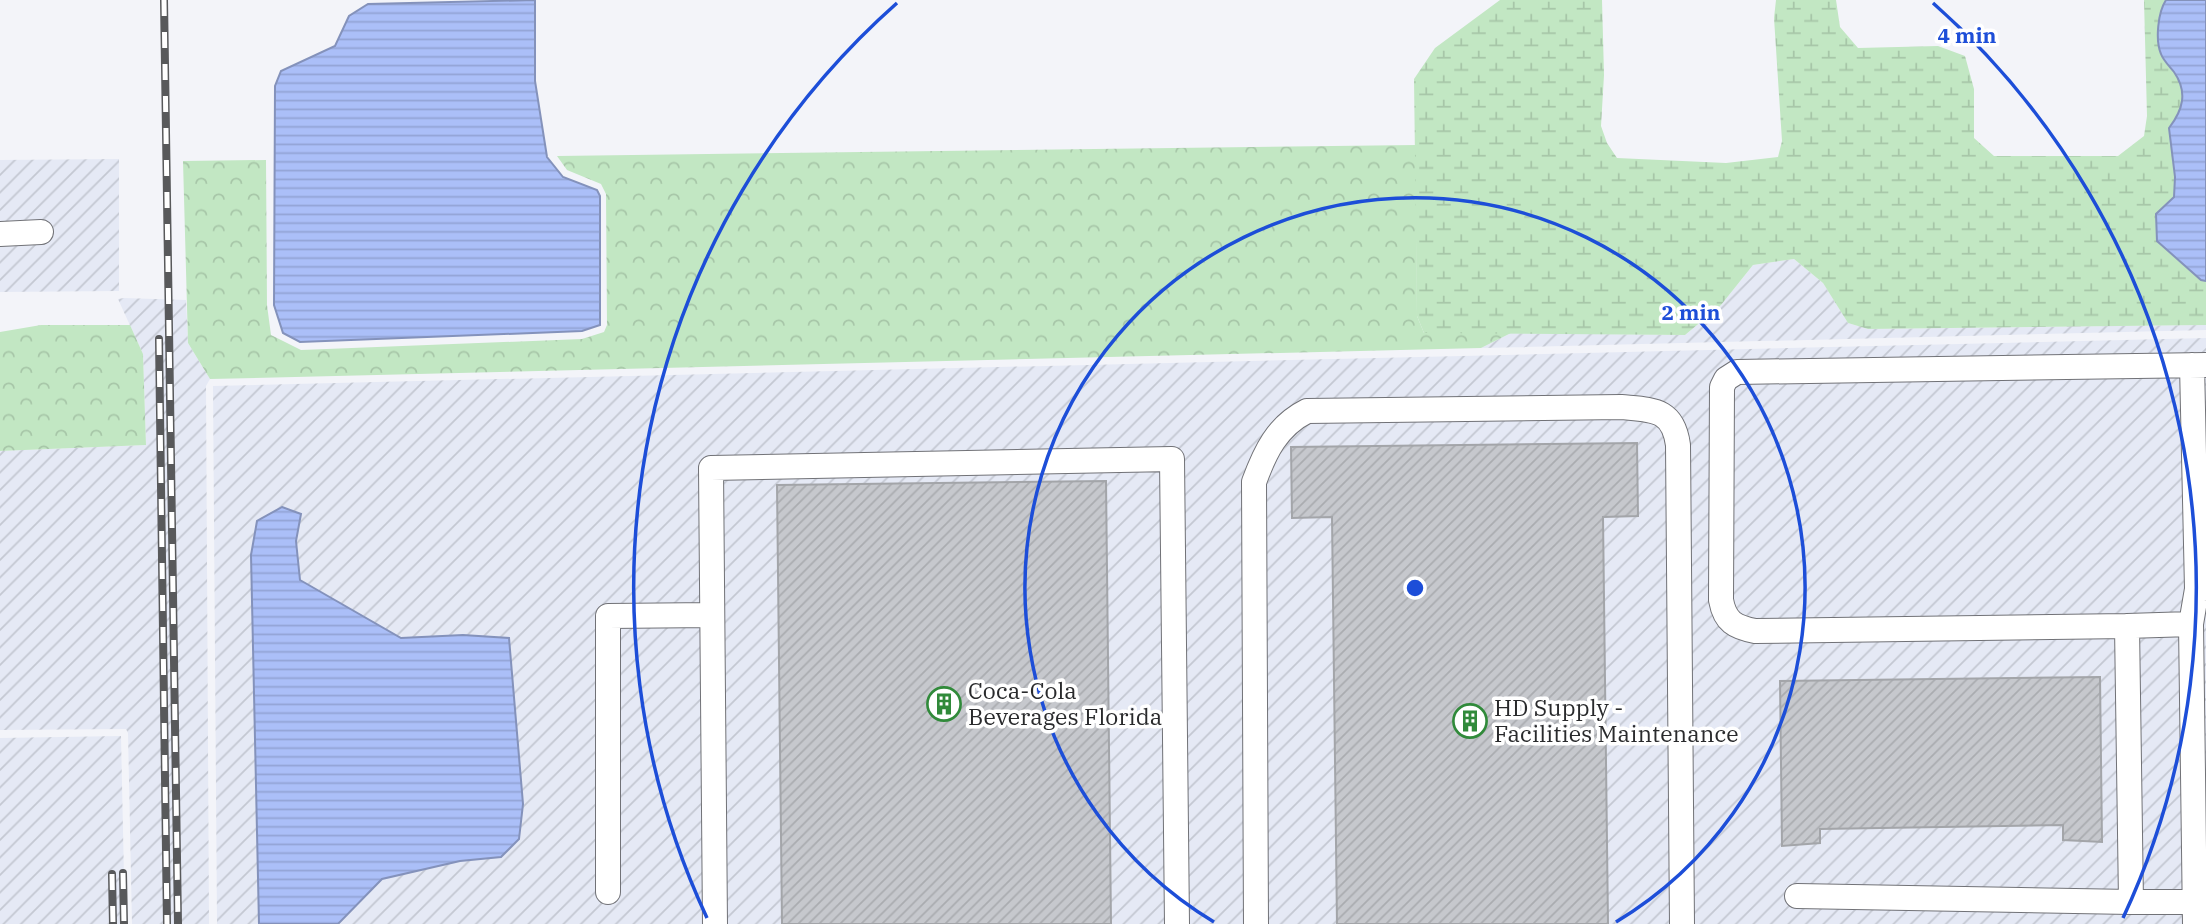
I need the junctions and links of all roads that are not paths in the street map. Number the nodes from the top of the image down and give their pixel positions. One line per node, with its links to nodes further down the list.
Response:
1 (41, 232): 2 (street)
2 (0, 234)
3 (2199, 365): 4 (street); 7 (street)
4 (2202, 589): 6 (street)
5 (712, 615): 9 (street); 13 (street); 14 (street)
6 (2191, 624): 7 (street); 8 (street)
7 (2127, 625): 11 (street)
8 (2200, 858): 12 (street)
9 (608, 892)
10 (1797, 896): 11 (street)
11 (2131, 902): 12 (street)
12 (2194, 913)
13 (715, 924)
14 (1177, 924)
15 (1256, 924): 16 (street)
16 (1682, 924)

